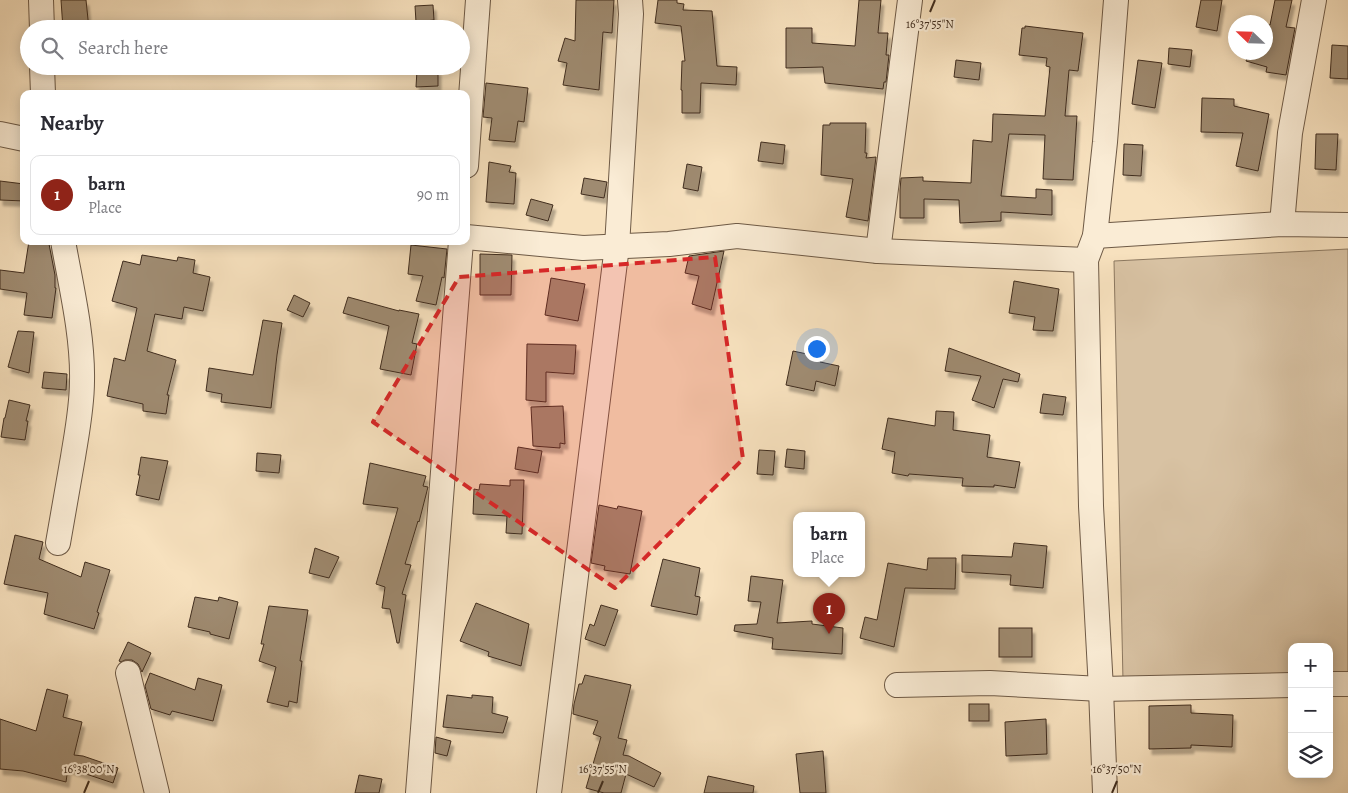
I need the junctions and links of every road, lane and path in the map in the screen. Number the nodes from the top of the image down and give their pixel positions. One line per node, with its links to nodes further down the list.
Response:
1 (41, 0): 7 (street)
2 (478, 0): 10 (street)
3 (630, 0): 19 (street)
4 (910, 0): 20 (street)
5 (1116, 0): 15 (street)
6 (1314, 0): 13 (street)
7 (42, 20)
8 (42, 75): 9 (street)
9 (43, 90)
10 (470, 111)
11 (0, 134): 12 (street)
12 (20, 138)
13 (1282, 224): 14 (street); 15 (street)
14 (1348, 225)
15 (1095, 236): 21 (street)
16 (470, 238): 19 (street)
17 (64, 245): 22 (street)
18 (461, 245): 30 (street)
19 (617, 246): 20 (street); 31 (street)
20 (878, 251): 21 (street)
21 (1086, 260): 28 (street)
22 (58, 544)
23 (128, 673): 29 (street)
24 (1333, 684): 25 (street)
25 (1348, 684)
26 (898, 685): 28 (street)
27 (1288, 685): 28 (street)
28 (1102, 689): 32 (street)
29 (157, 793)
30 (418, 793)
31 (548, 793)
32 (1105, 793)

